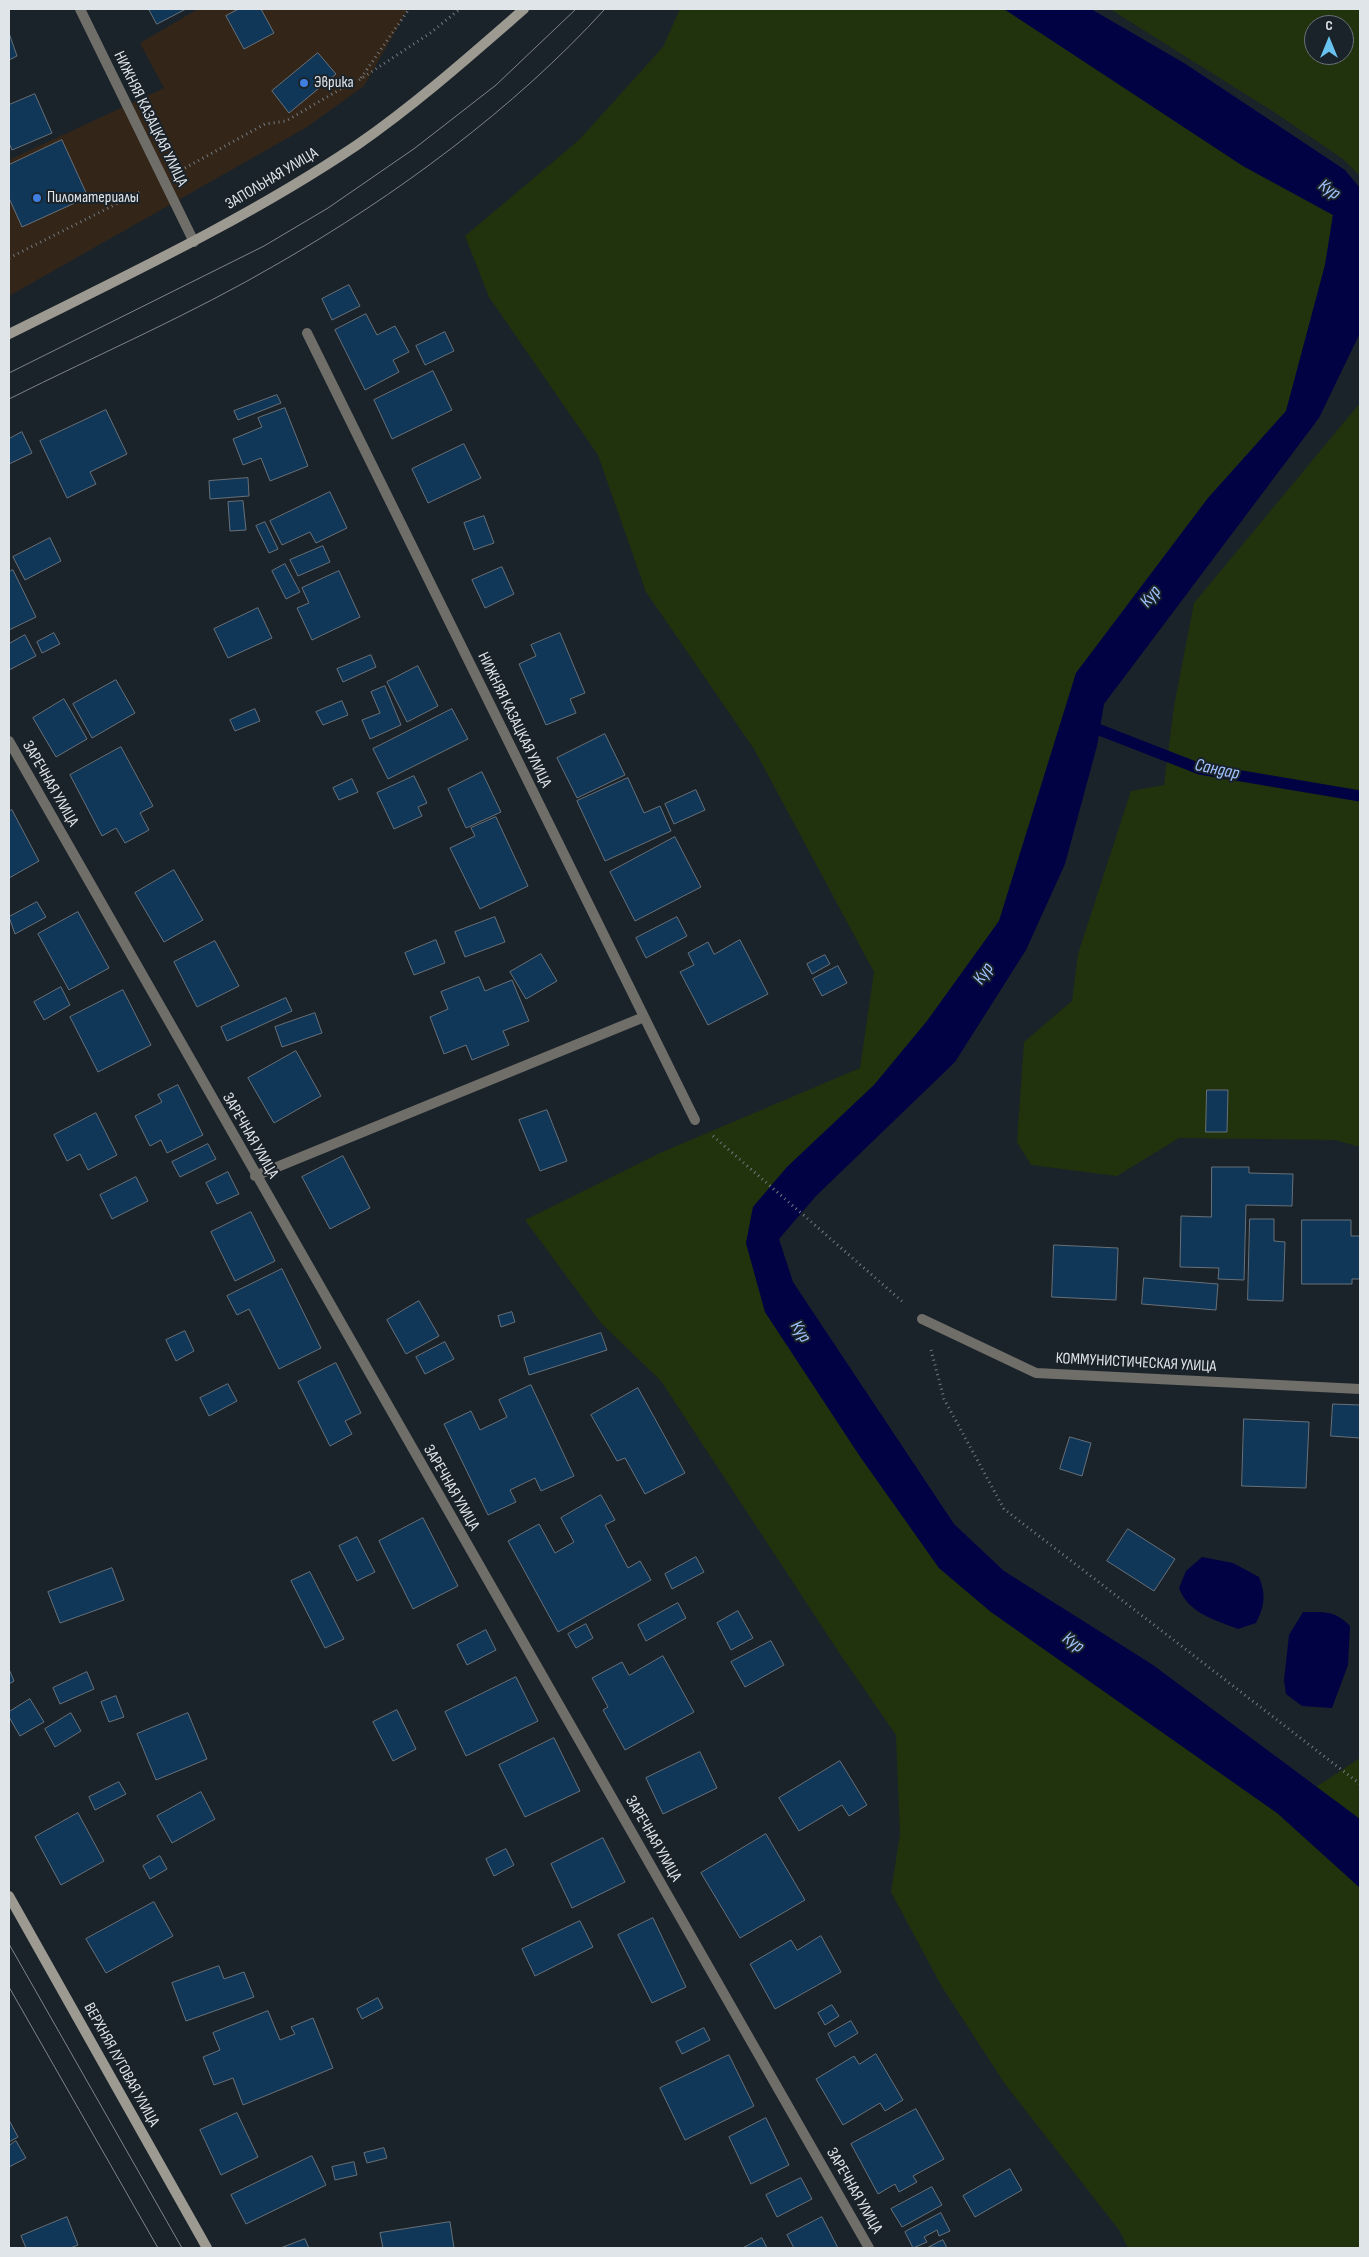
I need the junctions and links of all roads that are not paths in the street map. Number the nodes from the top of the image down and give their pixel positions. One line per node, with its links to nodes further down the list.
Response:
1 (80, 9): 3 (street, НИЖНЯЯ КАЗАЦКАЯ УЛИЦА)
2 (524, 9): 3 (main road, ЗАПОЛЬНАЯ УЛИЦА)
3 (194, 242): 5 (main road, ЗАПОЛЬНАЯ УЛИЦА)
4 (307, 333): 7 (street, НИЖНЯЯ КАЗАЦКАЯ УЛИЦА)
5 (9, 334)
6 (9, 741): 9 (street, ЗАРЕЧНАЯ УЛИЦА)
7 (644, 1017): 8 (street, НИЖНЯЯ КАЗАЦКАЯ УЛИЦА); 9 (street)
8 (695, 1120)
9 (255, 1176): 14 (street, ЗАРЕЧНАЯ УЛИЦА)
10 (922, 1319): 11 (street, КОММУНИСТИЧЕСКАЯ УЛИЦА)
11 (1360, 1389)
12 (9, 1896): 13 (main road, ВЕРХНЯЯ ЛУГОВАЯ УЛИЦА)
13 (207, 2248)
14 (869, 2248)

